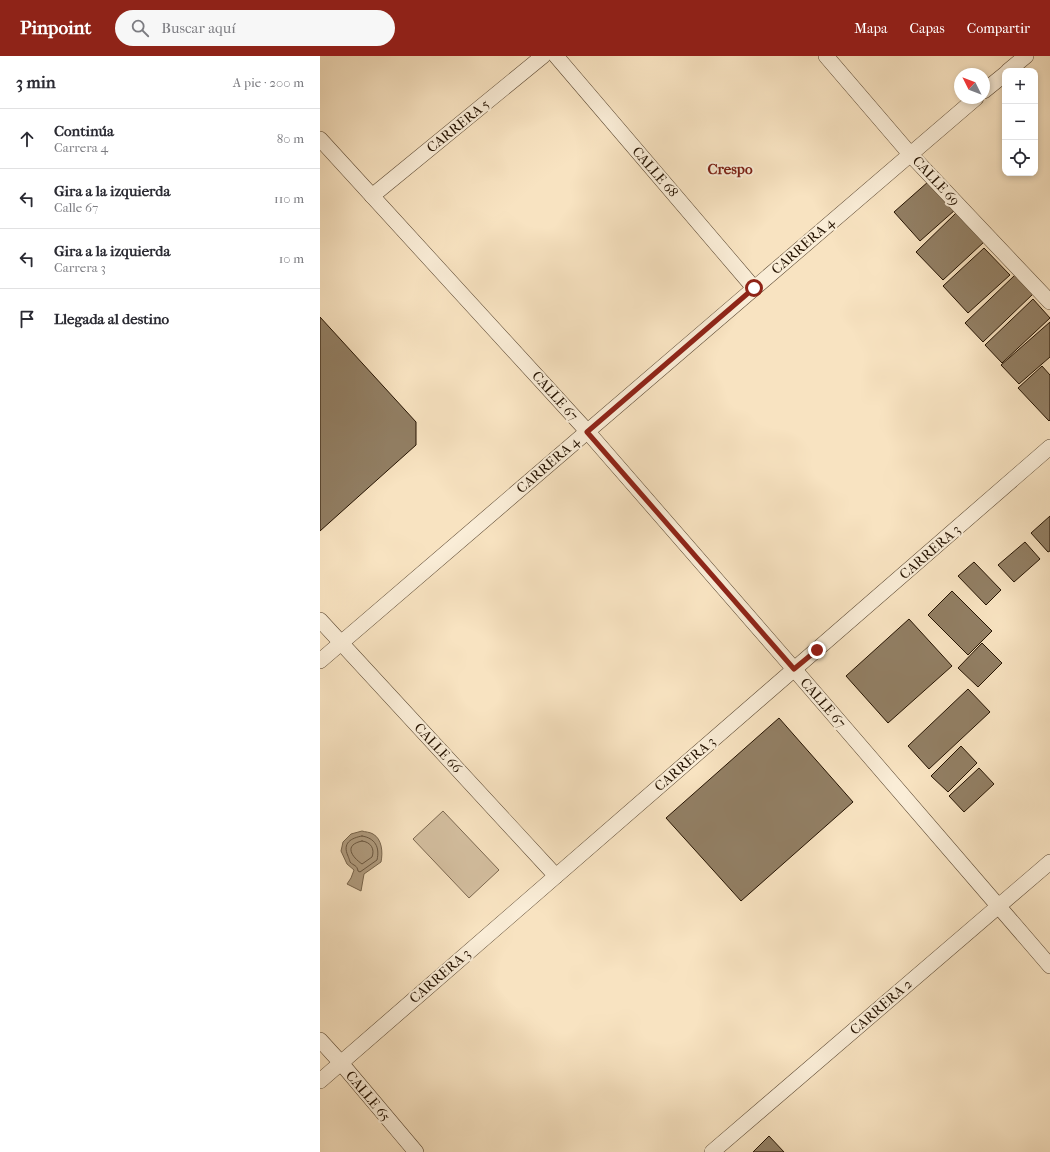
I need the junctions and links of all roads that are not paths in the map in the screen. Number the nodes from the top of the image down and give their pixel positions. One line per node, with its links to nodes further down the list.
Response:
1 (543, 56): 11 (street, CARRERA 5)
2 (556, 56): 12 (street, CALLE 68)
3 (826, 56): 10 (street, CALLE 69)
4 (1026, 56): 5 (street)
5 (1012, 68)
6 (1002, 76): 7 (street)
7 (990, 86)
8 (969, 104): 10 (street, CARRERA 4)
9 (320, 139): 11 (street, CALLE 67)
10 (910, 154): 12 (street, CARRERA 4); 13 (street, CALLE 69)
11 (372, 196): 14 (street, CALLE 67)
12 (754, 288): 14 (street, CARRERA 4)
13 (1050, 302)
14 (587, 432): 17 (street, CARRERA 4); 19 (street, CALLE 67)
15 (1050, 447): 19 (street, CARRERA 3)
16 (320, 620): 17 (street, CALLE 66)
17 (341, 643): 18 (street, CARRERA 4); 21 (street, CALLE 66)
18 (320, 661)
19 (794, 669): 21 (street, CARRERA 3); 22 (street, CALLE 67)
20 (1050, 862): 22 (street, CARRERA 2)
21 (556, 876): 25 (street, CARRERA 3)
22 (999, 906): 23 (street, CALLE 67); 28 (street, CARRERA 2)
23 (1050, 966)
24 (320, 1040): 25 (street, CALLE 65)
25 (341, 1063): 26 (street, CARRERA 3); 27 (street, CALLE 65)
26 (320, 1081)
27 (416, 1152)
28 (712, 1152)

